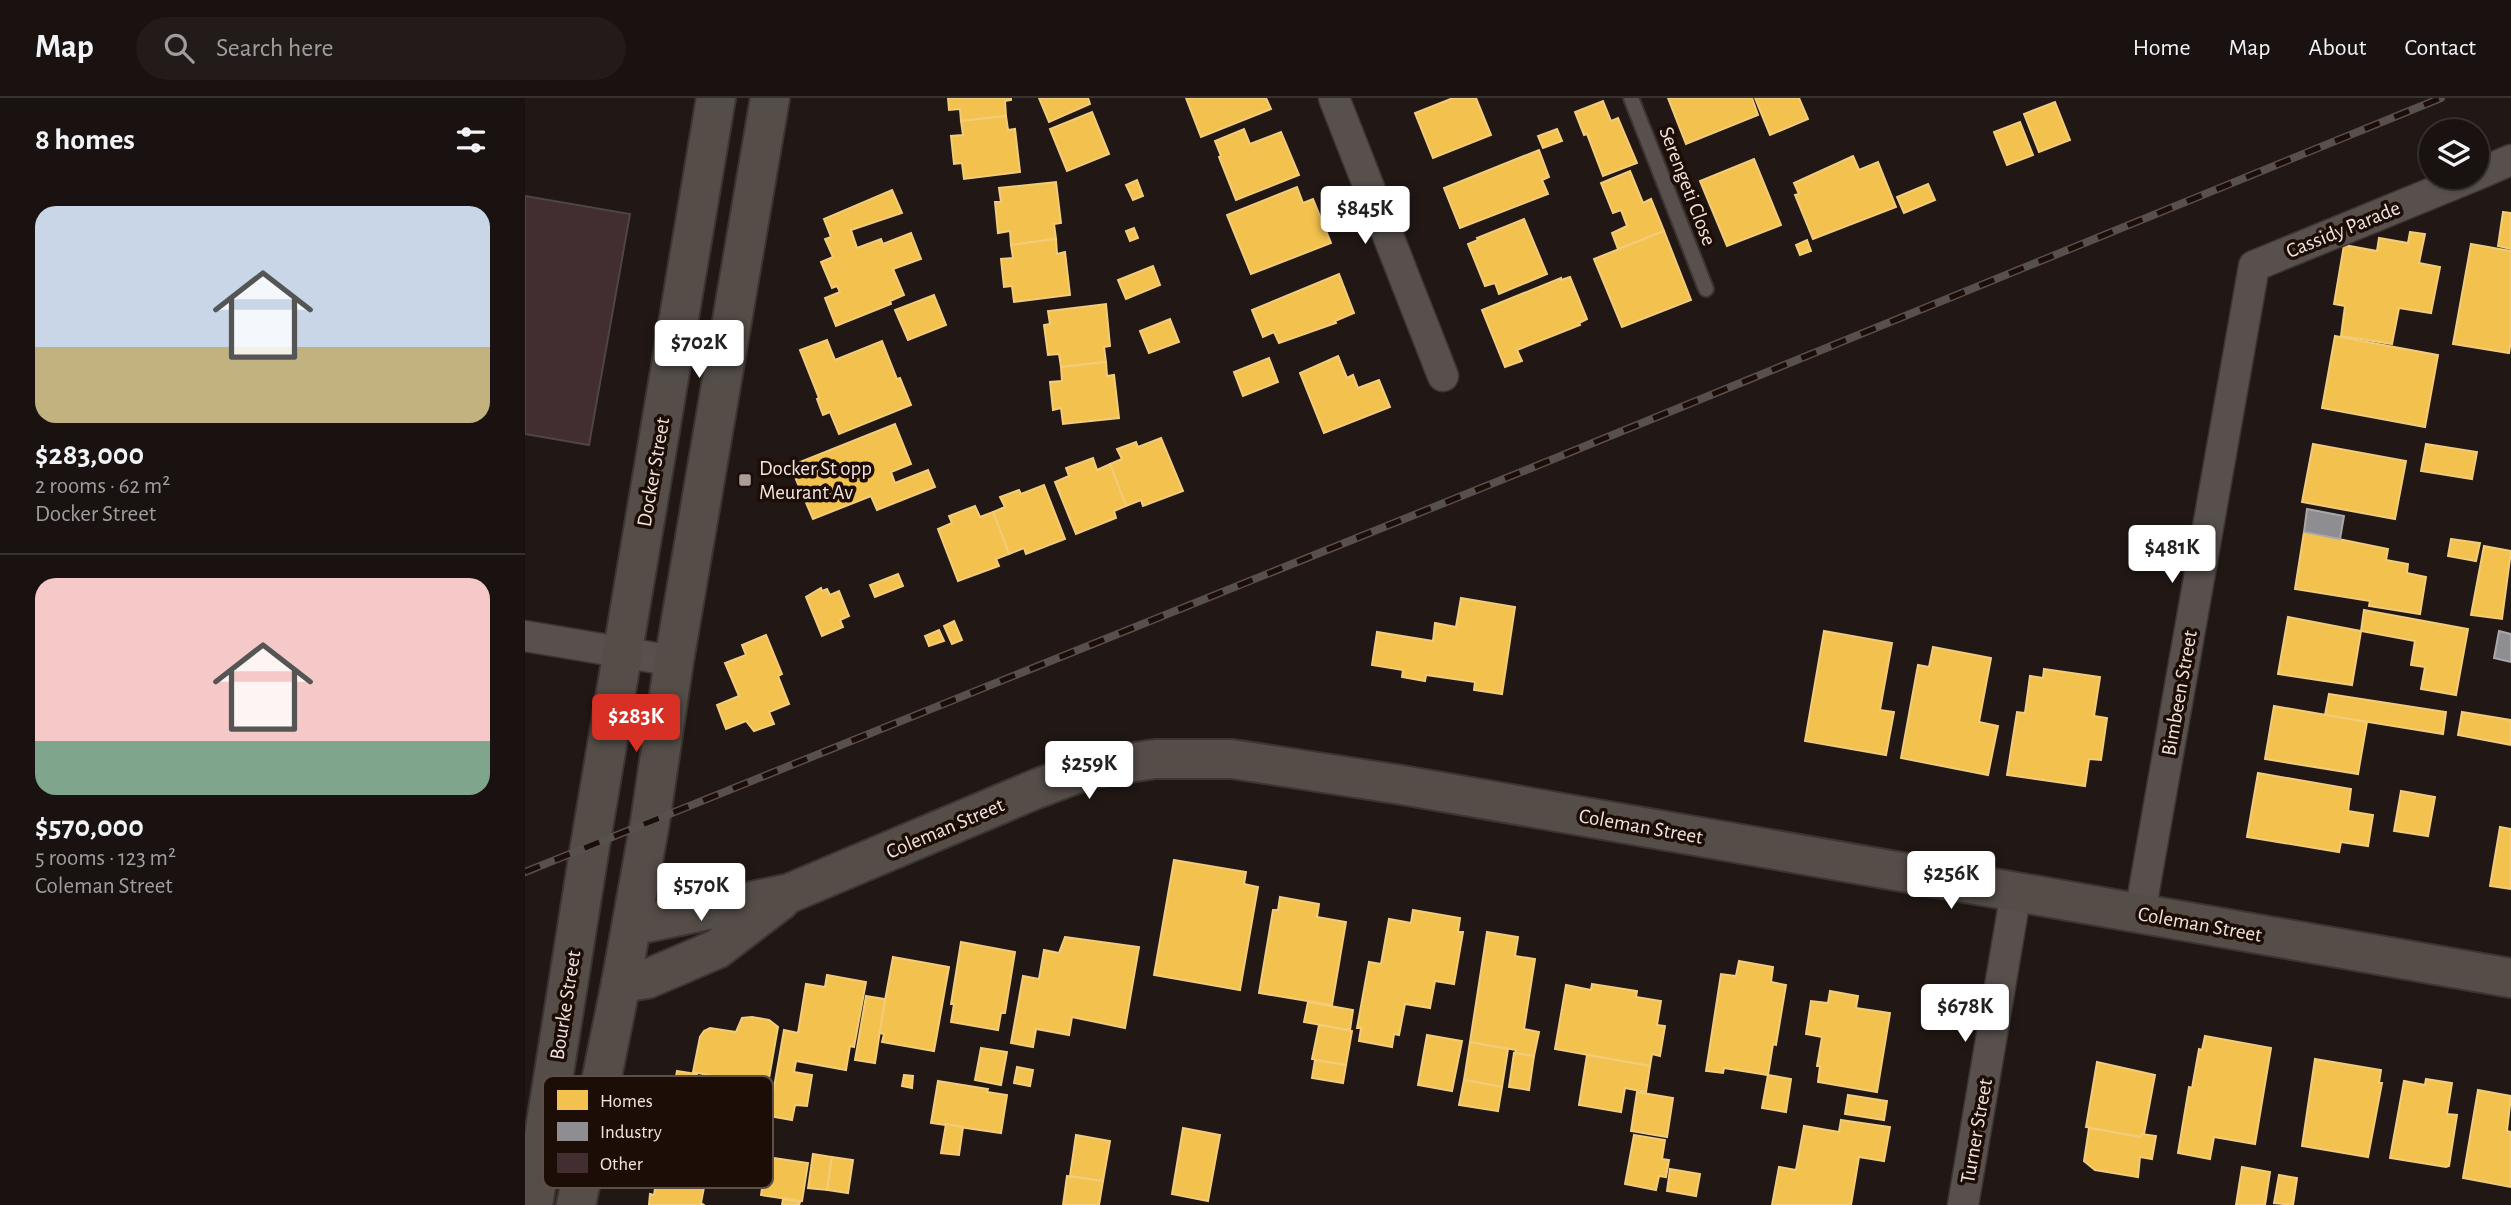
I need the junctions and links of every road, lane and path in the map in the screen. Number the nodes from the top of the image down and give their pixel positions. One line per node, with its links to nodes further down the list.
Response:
1 (716, 98): 12 (main road, Docker Street)
2 (770, 98): 13 (main road)
3 (1334, 98): 10 (street)
4 (1631, 98): 9 (lane, Serengeti Close)
5 (2511, 160): 6 (street)
6 (2489, 169)
7 (2442, 189): 8 (street, Cassidy Parade)
8 (2254, 266): 17 (street, Bimbeen Street)
9 (1706, 289)
10 (1443, 376)
11 (525, 636): 12 (street)
12 (623, 652): 13 (street); 14 (main road, Docker Street)
13 (674, 661): 18 (main road)
14 (590, 846): 21 (main road, Bourke Street)
15 (2016, 892): 16 (main road, Coleman Street); 17 (main road, Coleman Street); 25 (street, Turner Street)
16 (790, 894): 18 (main road, Coleman Street); 20 (main road, Coleman Street)
17 (2140, 914): 19 (main road, Coleman Street)
18 (632, 926): 20 (main road)
19 (2511, 978)
20 (621, 983): 22 (main road)
21 (553, 1076)
22 (602, 1076)
23 (543, 1142): 24 (main road, Bourke Street)
24 (533, 1205)
25 (1963, 1205)

